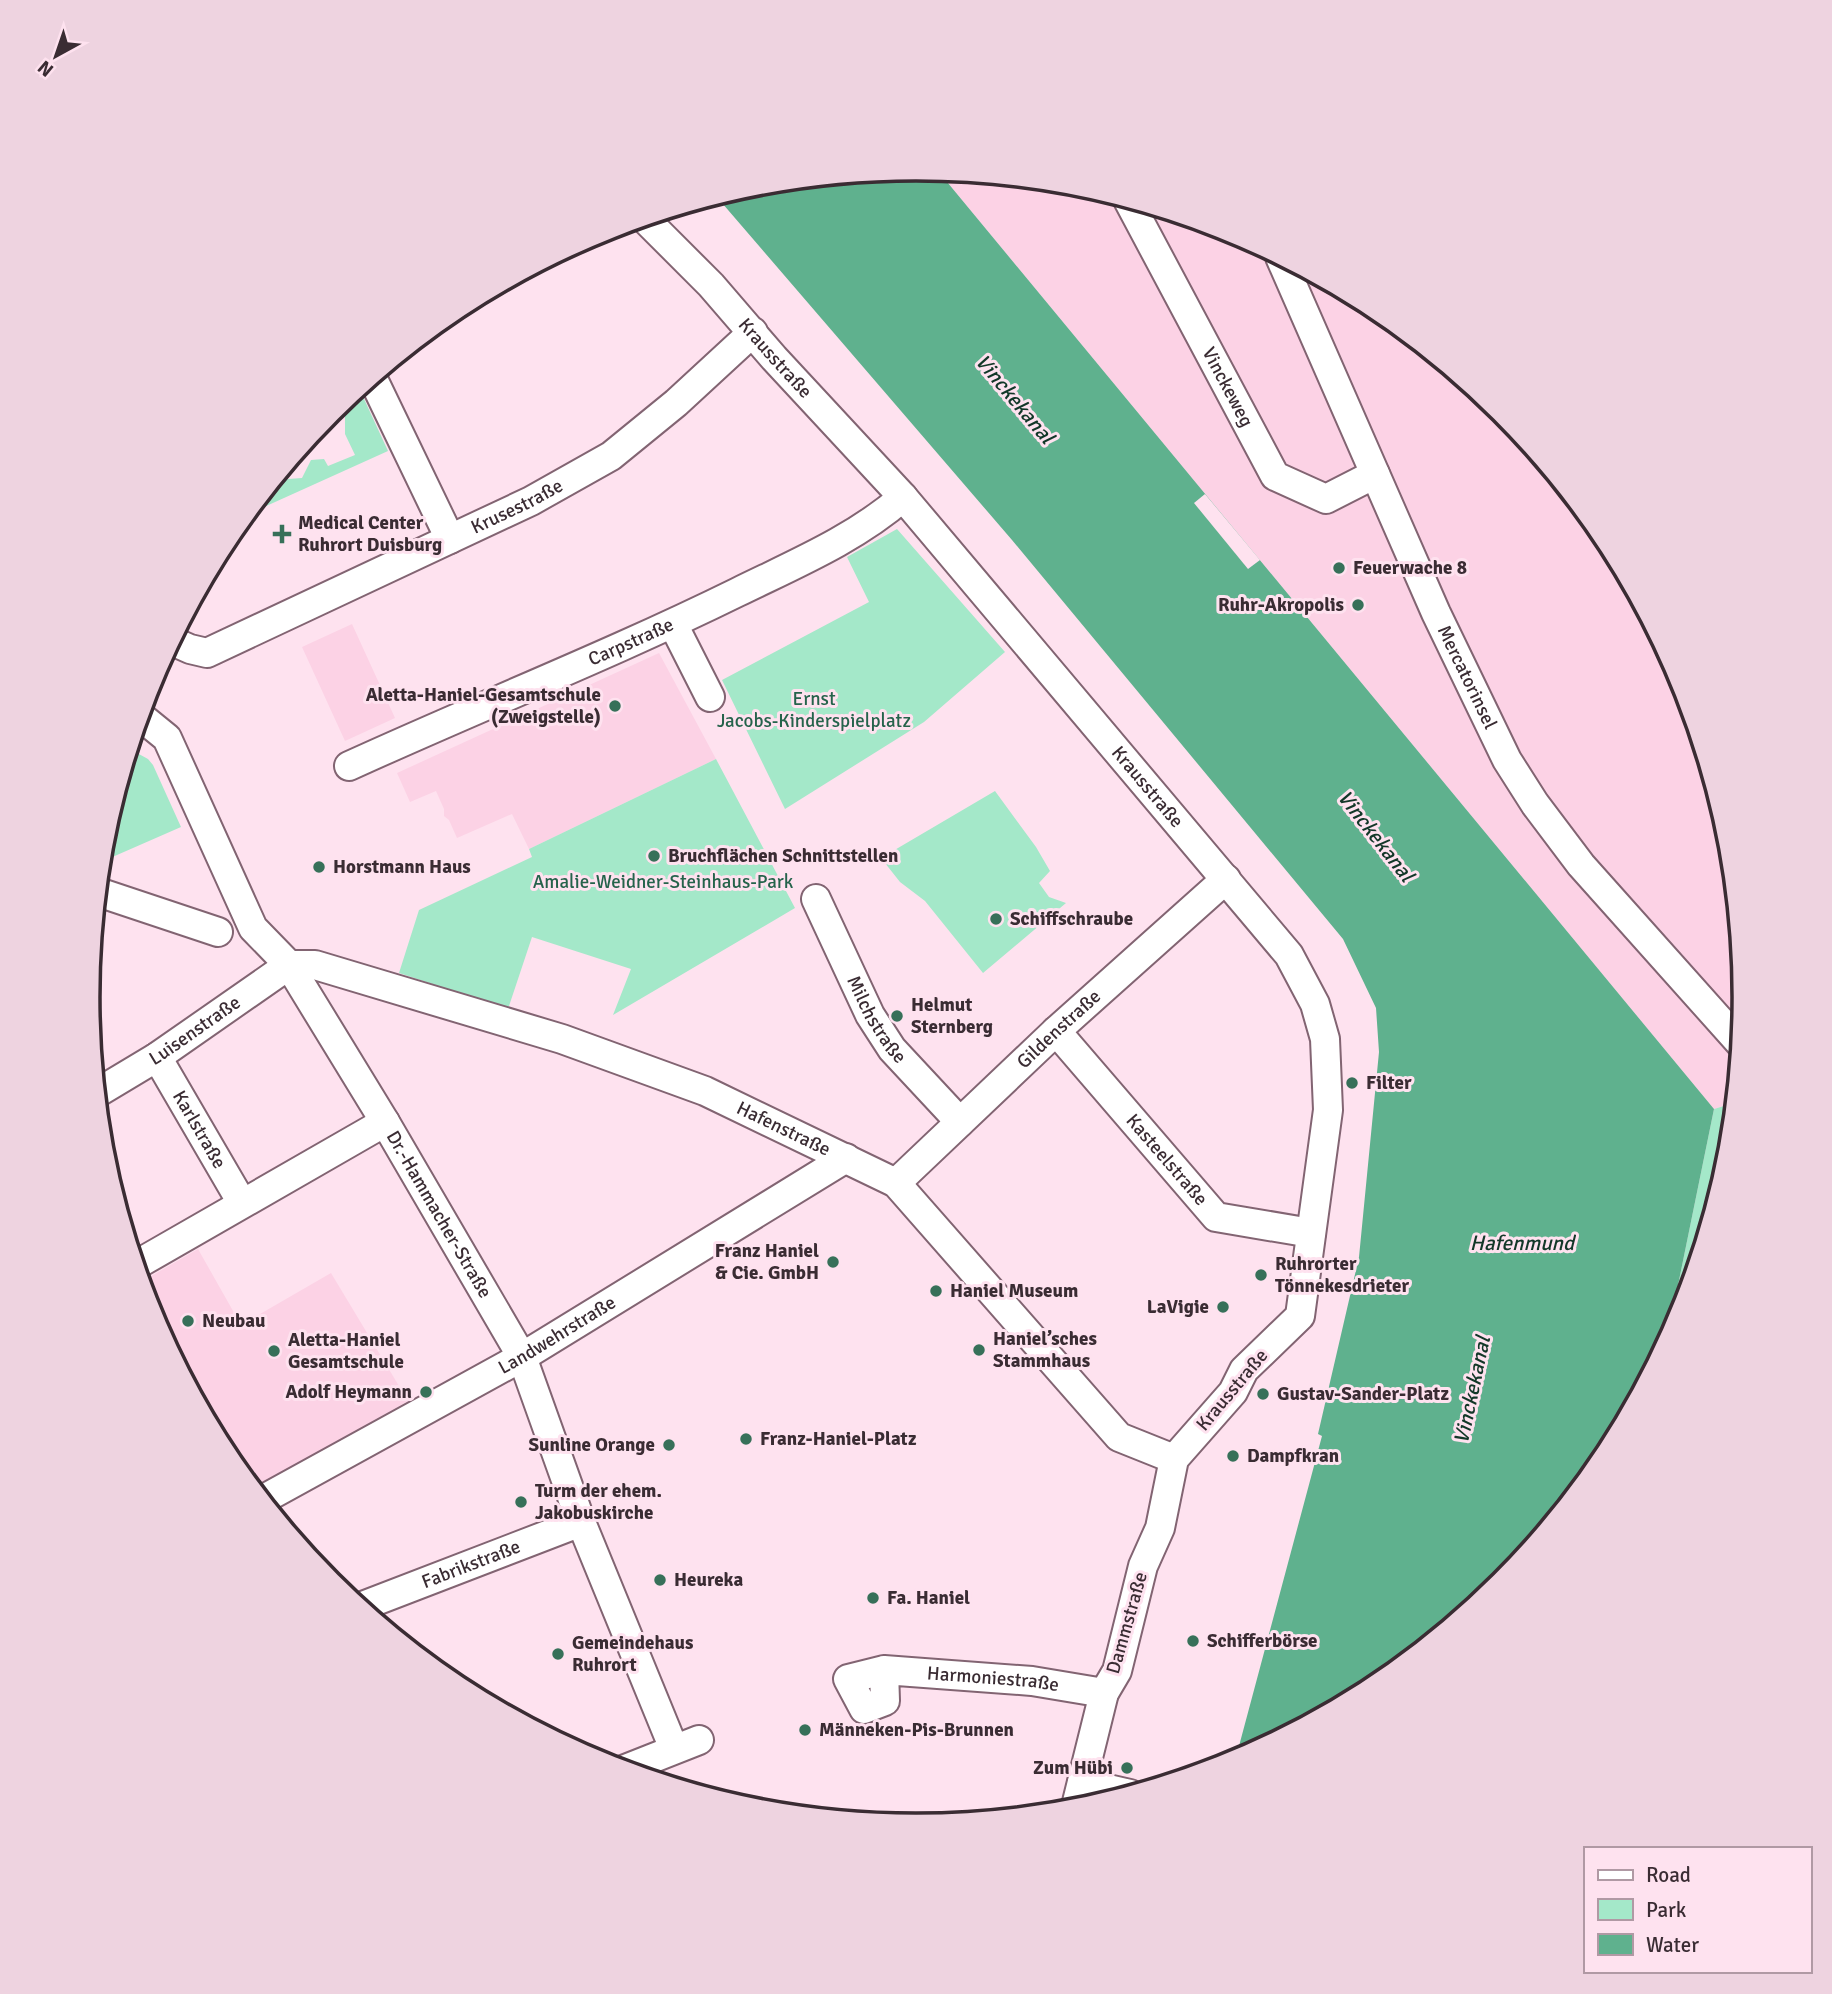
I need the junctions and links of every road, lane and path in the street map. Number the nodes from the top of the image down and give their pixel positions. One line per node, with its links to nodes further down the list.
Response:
1 (1134, 211): 6 (street, Vinckeweg)
2 (651, 225): 4 (street, Krausstraße)
3 (1285, 270): 6 (street, Mercatorinsel)
4 (753, 332): 7 (street, Krausstraße); 8 (street, Krusestraße)
5 (376, 385): 8 (street)
6 (1375, 474): 20 (street, Mercatorinsel)
7 (903, 497): 9 (street, Carpstraße); 14 (street, Krausstraße)
8 (450, 539): 10 (street, Krusestraße)
9 (673, 624): 11 (street); 13 (street, Carpstraße)
10 (180, 645)
11 (710, 697)
12 (148, 722): 18 (street, Dr.-Hammacher-Straße)
13 (349, 766)
14 (1226, 879): 19 (street, Gildenstraße); 28 (street, Krausstraße)
15 (106, 895): 17 (street)
16 (816, 900): 24 (street, Milchstraße)
17 (218, 932)
18 (289, 965): 21 (street, Luisenstraße); 23 (street, Dr.-Hammacher-Straße); 25 (street, Hafenstraße)
19 (1056, 1031): 24 (street, Gildenstraße); 28 (street, Kasteelstraße)
20 (1731, 1033)
21 (158, 1057): 22 (street, Luisenstraße); 27 (street, Karlstraße)
22 (105, 1088)
23 (385, 1122): 27 (street); 30 (street, Dr.-Hammacher-Straße)
24 (960, 1122): 26 (street, Gildenstraße)
25 (846, 1158): 26 (street, Hafenstraße); 30 (street, Landwehrstraße)
26 (896, 1182): 31 (street, Hafenstraße)
27 (242, 1203): 29 (street)
28 (1311, 1233): 31 (street, Krausstraße)
29 (144, 1261)
30 (522, 1357): 32 (street, Landwehrstraße); 33 (street, Dr.-Hammacher-Straße)
31 (1181, 1449): 36 (street, Dammstraße)
32 (270, 1496)
33 (581, 1522): 34 (street, Fabrikstraße); 37 (street, Dr.-Hammacher-Straße)
34 (371, 1604)
35 (884, 1670): 36 (street, Harmoniestraße)
36 (1104, 1693): 38 (street, Dammstraße)
37 (638, 1764)
38 (1082, 1783): 39 (street); 40 (street, Dammstraße)
39 (1110, 1789)
40 (1078, 1797)

